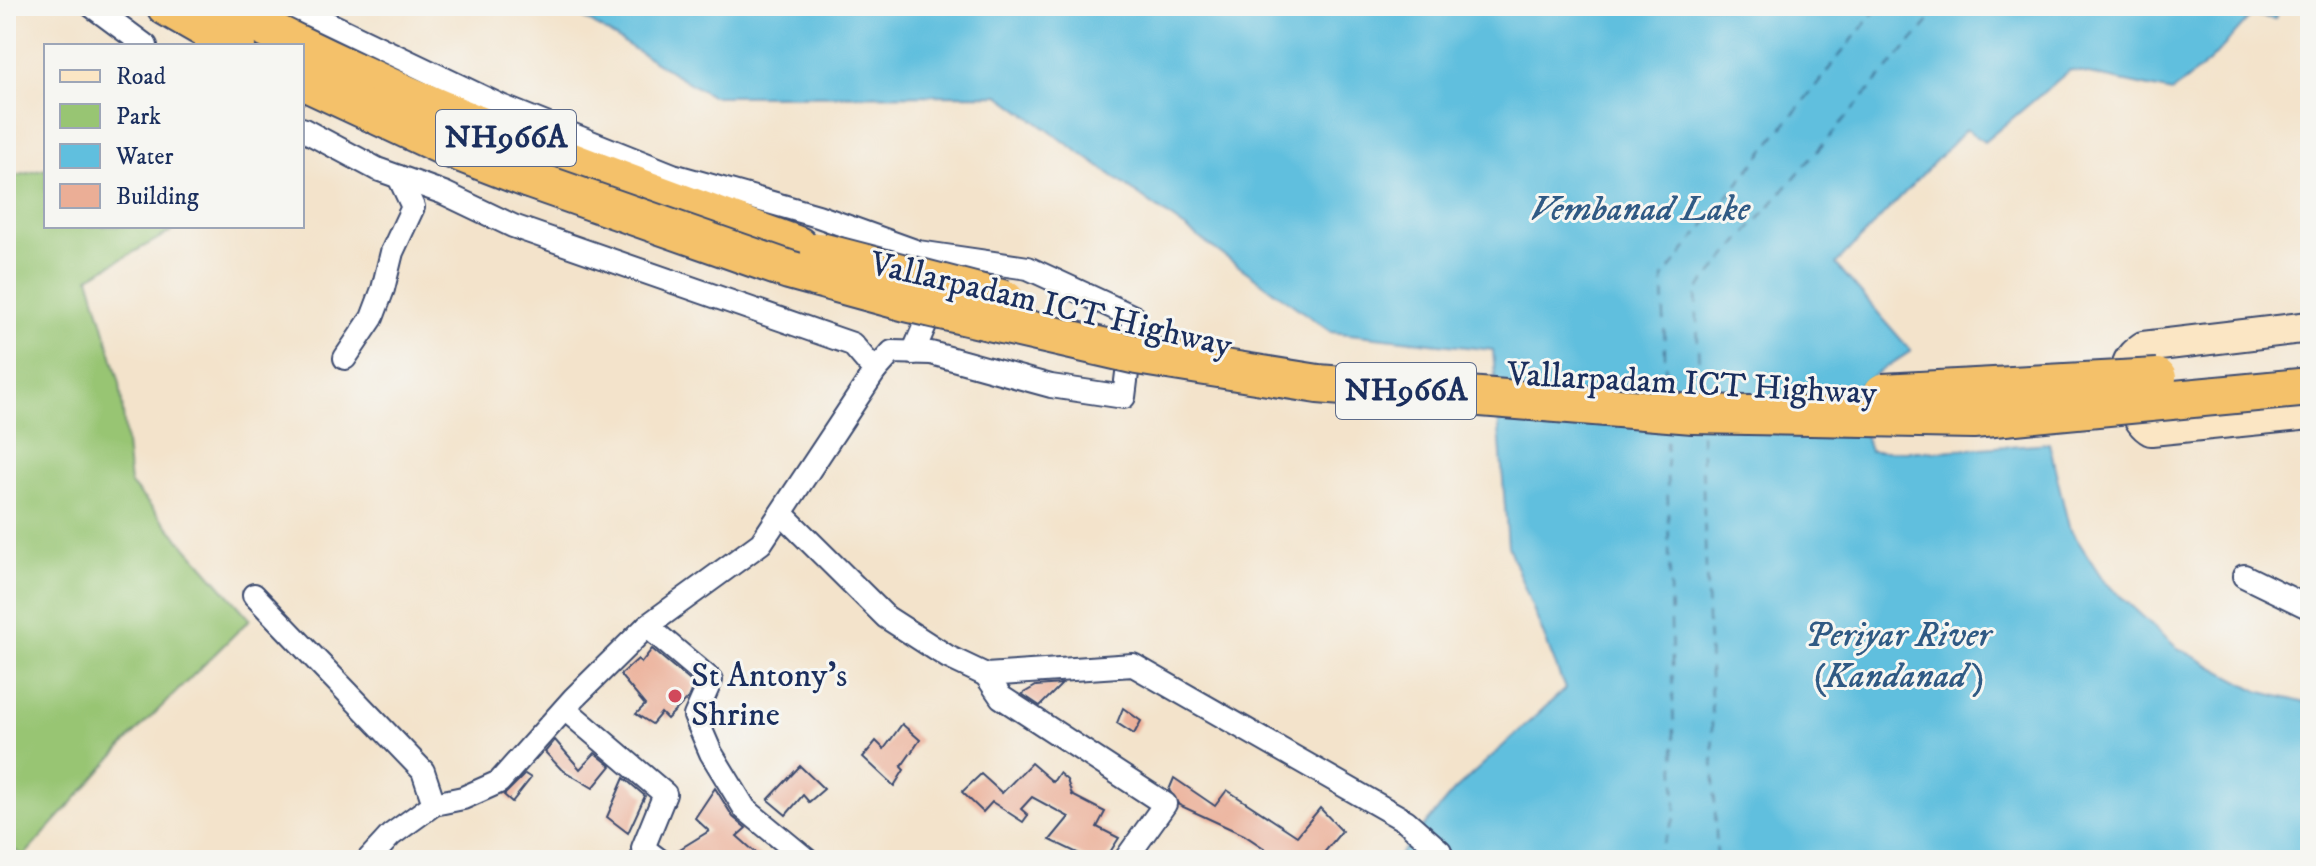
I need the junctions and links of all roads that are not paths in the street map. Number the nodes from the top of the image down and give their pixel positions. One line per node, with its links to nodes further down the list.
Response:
1 (92, 6): 5 (street)
2 (166, 6): 6 (highway)
3 (223, 6): 7 (highway, Vallarpadam ICT Highway / NH966A, bridge)
4 (292, 6): 12 (street)
5 (143, 44)
6 (232, 44)
7 (300, 44)
8 (304, 46): 16 (highway, Vallarpadam ICT Highway / NH966A, bridge)
9 (304, 81): 18 (highway, Vallarpadam ICT Highway / NH966A, bridge)
10 (304, 130): 11 (street)
11 (399, 177): 15 (street); 17 (street)
12 (954, 257): 14 (street); 14 (street)
13 (2310, 327): 19 (street)
14 (913, 353): 17 (street)
15 (345, 358)
16 (2310, 362)
17 (875, 371): 20 (street)
18 (2310, 387)
19 (2310, 414)
20 (782, 514): 24 (street); 25 (street)
21 (2244, 576): 23 (street)
22 (254, 595): 27 (street)
23 (2310, 608)
24 (647, 626): 26 (street); 31 (street)
25 (986, 675): 28 (street); 32 (street)
26 (565, 709): 27 (street); 30 (street)
27 (434, 804): 29 (street)
28 (1440, 851)
29 (368, 860)
30 (659, 860)
31 (807, 860)
32 (1125, 860)

